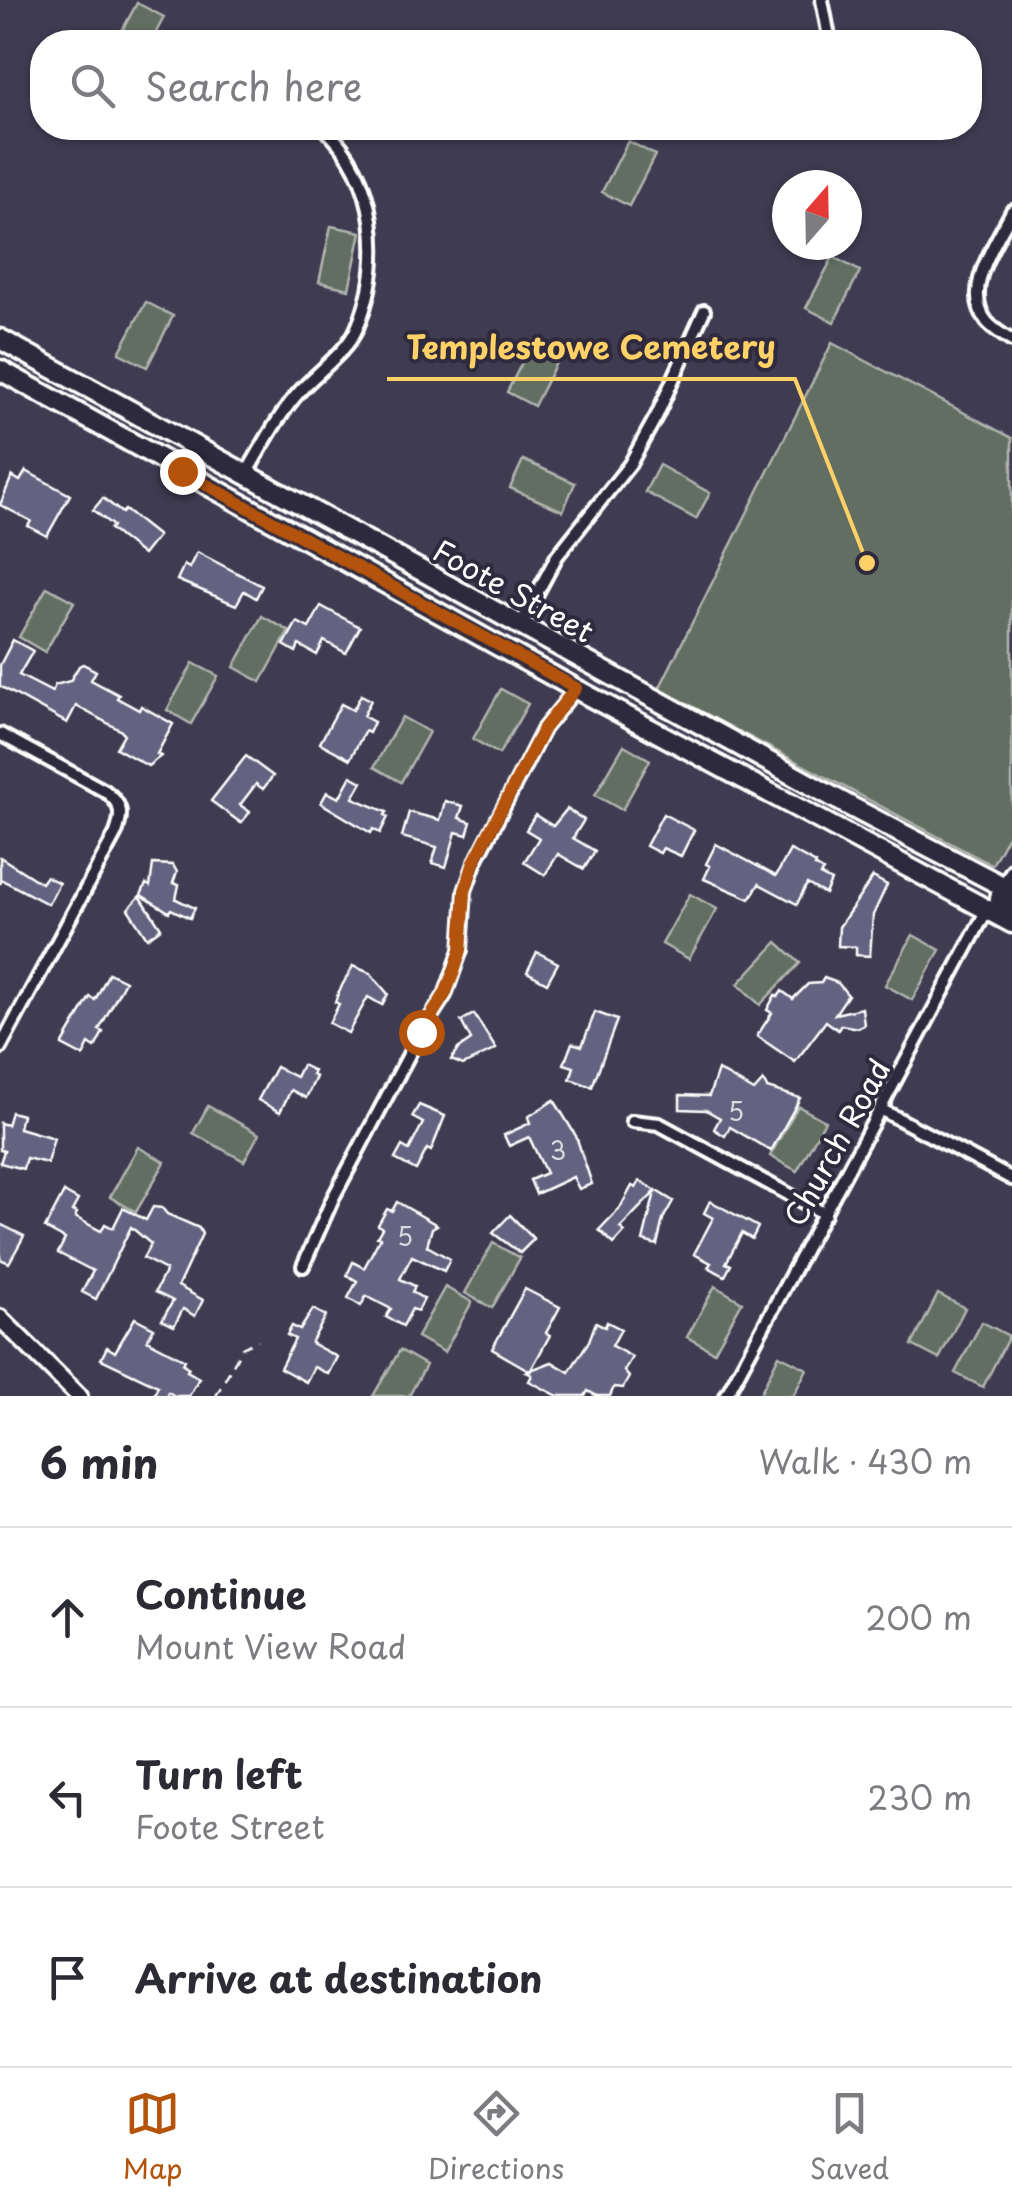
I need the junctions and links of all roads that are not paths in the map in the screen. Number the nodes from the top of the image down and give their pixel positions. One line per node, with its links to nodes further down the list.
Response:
1 (822, 0): 2 (street)
2 (828, 30)
3 (338, 140): 9 (street)
4 (1012, 212): 7 (street)
5 (704, 311): 12 (street)
6 (0, 339): 9 (main road, Foote Street)
7 (1012, 342)
8 (0, 370): 11 (main road, Foote Street)
9 (246, 474): 10 (main road, Foote Street)
10 (401, 559): 11 (main road); 12 (main road, Foote Street)
11 (387, 585): 13 (main road, Foote Street)
12 (520, 625): 15 (main road, Foote Street)
13 (576, 688): 17 (main road, Foote Street); 24 (street)
14 (0, 734): 19 (street)
15 (1009, 882): 16 (main road)
16 (1012, 907)
17 (988, 910): 18 (main road, Foote Street); 20 (street, Church Road)
18 (1012, 924)
19 (0, 1048)
20 (882, 1110): 22 (street); 23 (street, Church Road)
21 (632, 1121): 23 (street)
22 (1012, 1179)
23 (824, 1214): 27 (street, Church Road)
24 (303, 1266)
25 (0, 1318): 26 (street)
26 (79, 1396)
27 (726, 1396)

